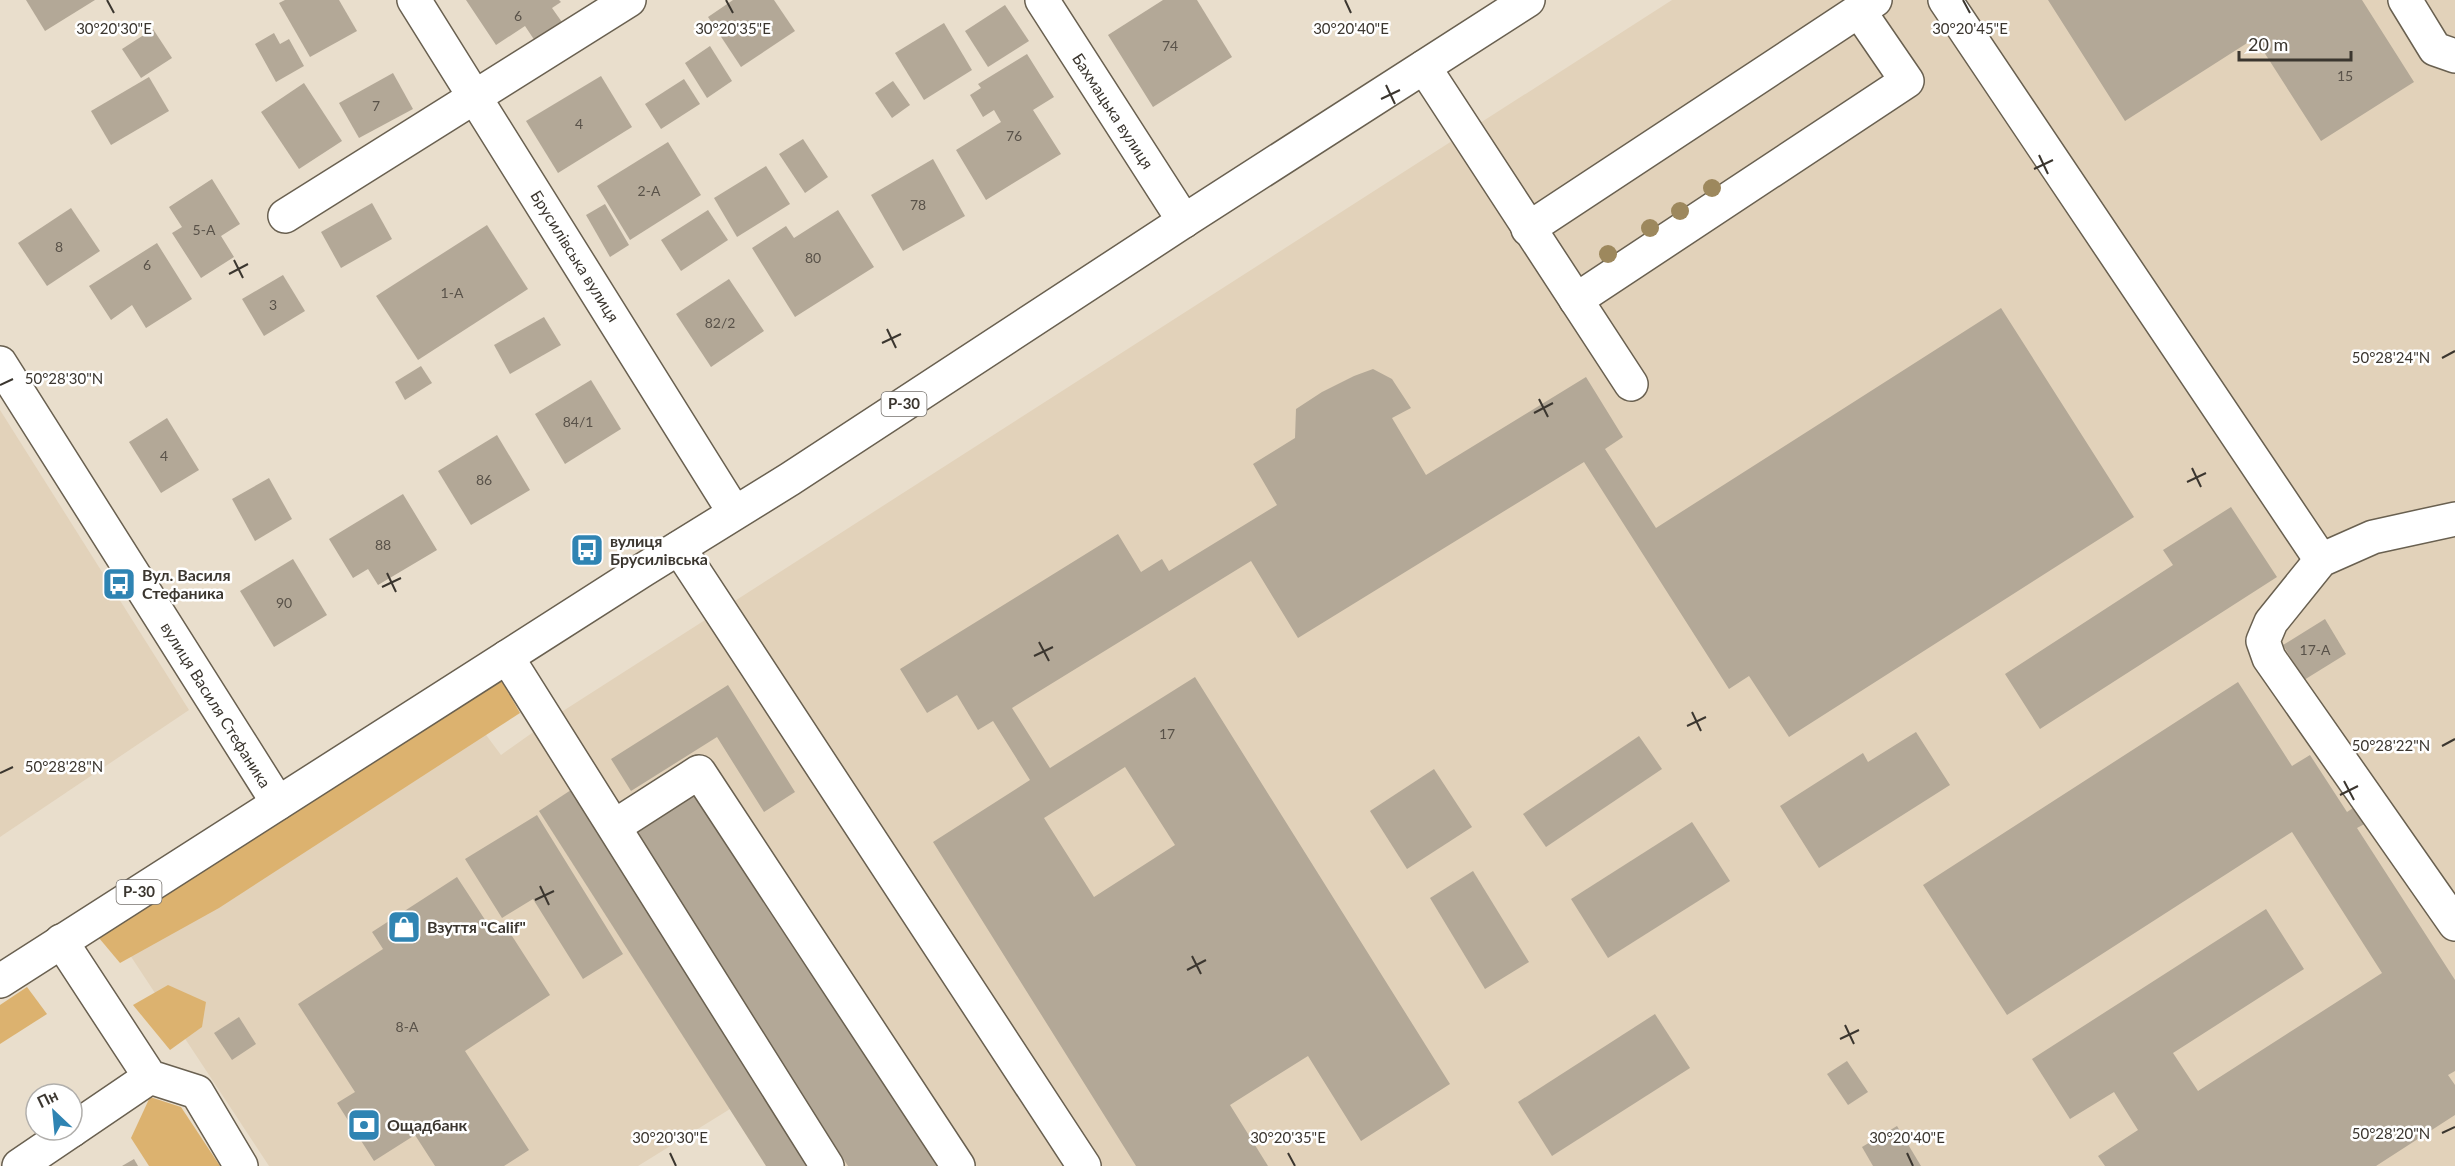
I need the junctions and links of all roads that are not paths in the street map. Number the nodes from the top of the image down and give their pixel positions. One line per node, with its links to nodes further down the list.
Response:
1 (414, 0): 10 (main road, Брусилівська вулиця)
2 (629, 0): 10 (main road)
3 (1042, 0): 12 (main road, Бахмацька вулиця)
4 (1528, 0): 9 (main road, Р-30)
5 (2405, 0): 8 (main road)
6 (1947, 1): 20 (main road)
7 (1867, 5): 13 (main road); 14 (main road)
8 (2455, 56)
9 (1424, 67): 12 (main road, Р-30); 13 (main road)
10 (474, 96): 11 (main road); 17 (main road, Брусилівська вулиця)
11 (285, 216)
12 (1184, 221): 17 (main road, Р-30)
13 (1528, 229): 14 (main road)
14 (1576, 300): 16 (main road)
15 (0, 363): 22 (main road, вулиця Василя Стефаника)
16 (1631, 384)
17 (734, 512): 19 (main road, Р-30)
18 (2455, 519): 20 (main road)
19 (679, 548): 21 (main road, Р-30); 34 (main road)
20 (2320, 560): 24 (main road)
21 (507, 657): 22 (main road, Р-30); 23 (main road)
22 (278, 803): 25 (main road, Р-30)
23 (615, 826): 32 (main road); 33 (main road)
24 (2455, 924)
25 (61, 941): 26 (main road, Р-30); 27 (main road)
26 (0, 981)
27 (150, 1077): 28 (main road); 31 (main road)
28 (84, 1122)
29 (54, 1142): 30 (main road)
30 (19, 1166)
31 (241, 1166)
32 (827, 1166)
33 (958, 1166)
34 (1084, 1166)

